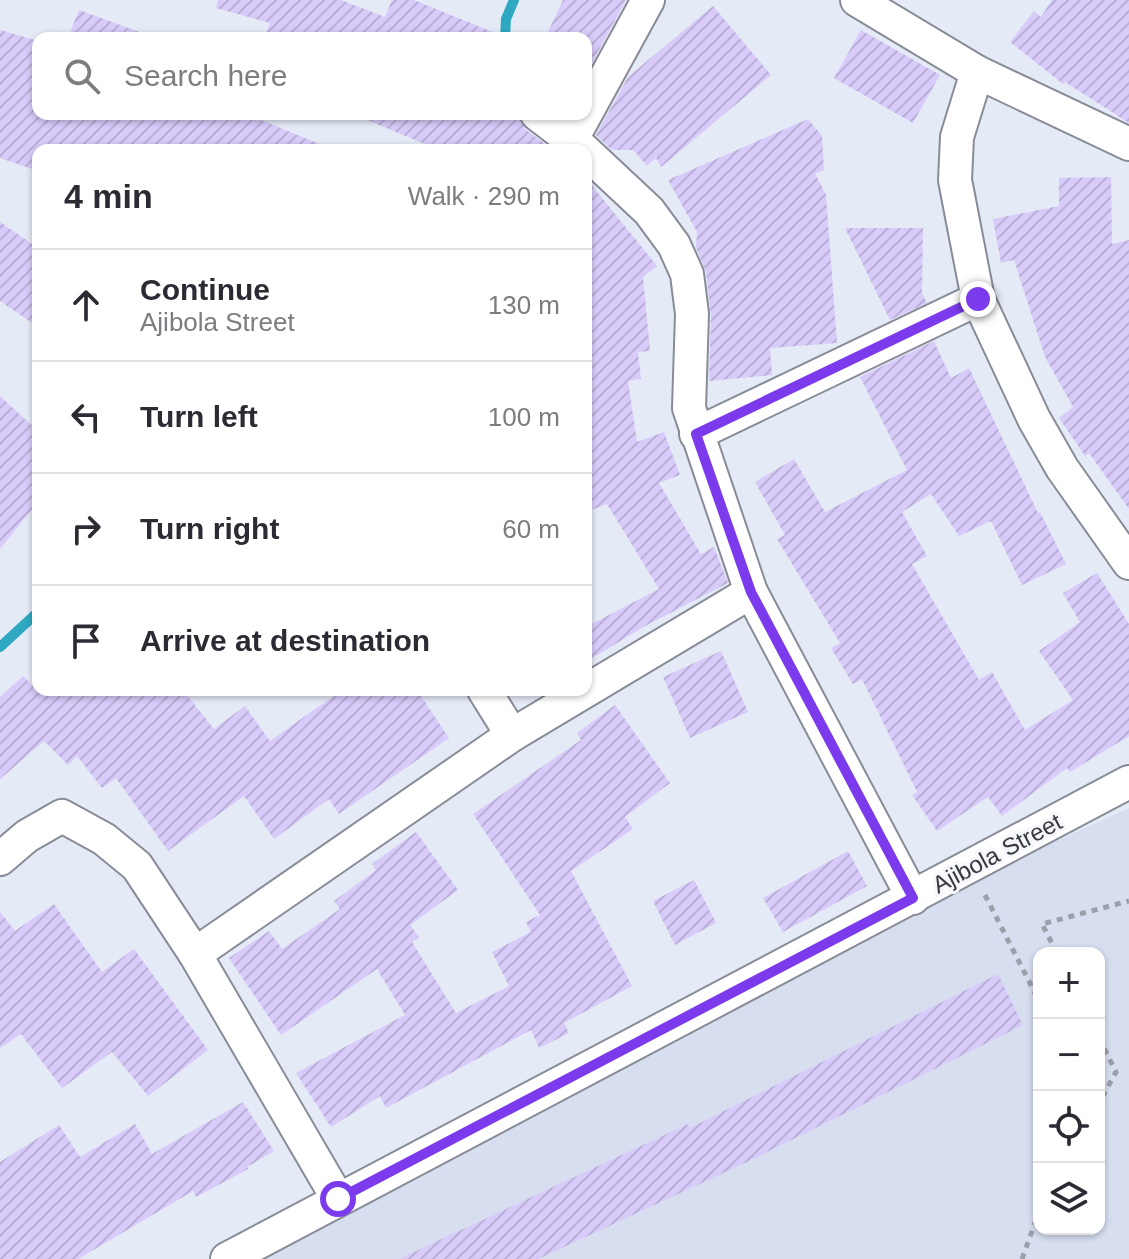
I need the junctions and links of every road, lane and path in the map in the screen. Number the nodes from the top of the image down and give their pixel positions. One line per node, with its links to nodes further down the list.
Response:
1 (648, 0): 6 (street)
2 (857, 0): 3 (street)
3 (977, 72): 7 (street); 9 (street)
4 (545, 120): 5 (street)
5 (577, 144)
6 (582, 144)
7 (1129, 144)
8 (592, 157): 10 (street)
9 (978, 299): 10 (street); 11 (street)
10 (696, 434): 12 (street)
11 (1129, 563)
12 (751, 592): 13 (street); 20 (street)
13 (592, 687)
14 (488, 696): 16 (street)
15 (577, 696): 16 (street)
16 (512, 735): 23 (street)
17 (1129, 782): 19 (street, Ajibola Street)
18 (0, 859): 23 (street)
19 (971, 867): 20 (street, Ajibola Street); 24 (path)
20 (913, 898): 27 (street, Ajibola Street)
21 (1129, 901): 22 (path)
22 (1054, 947)
23 (195, 954): 27 (street)
24 (1033, 989)
25 (1105, 1050): 26 (path)
26 (1105, 1092)
27 (338, 1199): 29 (street, Ajibola Street)
28 (1033, 1227): 30 (path)
29 (227, 1259)
30 (1022, 1259)

